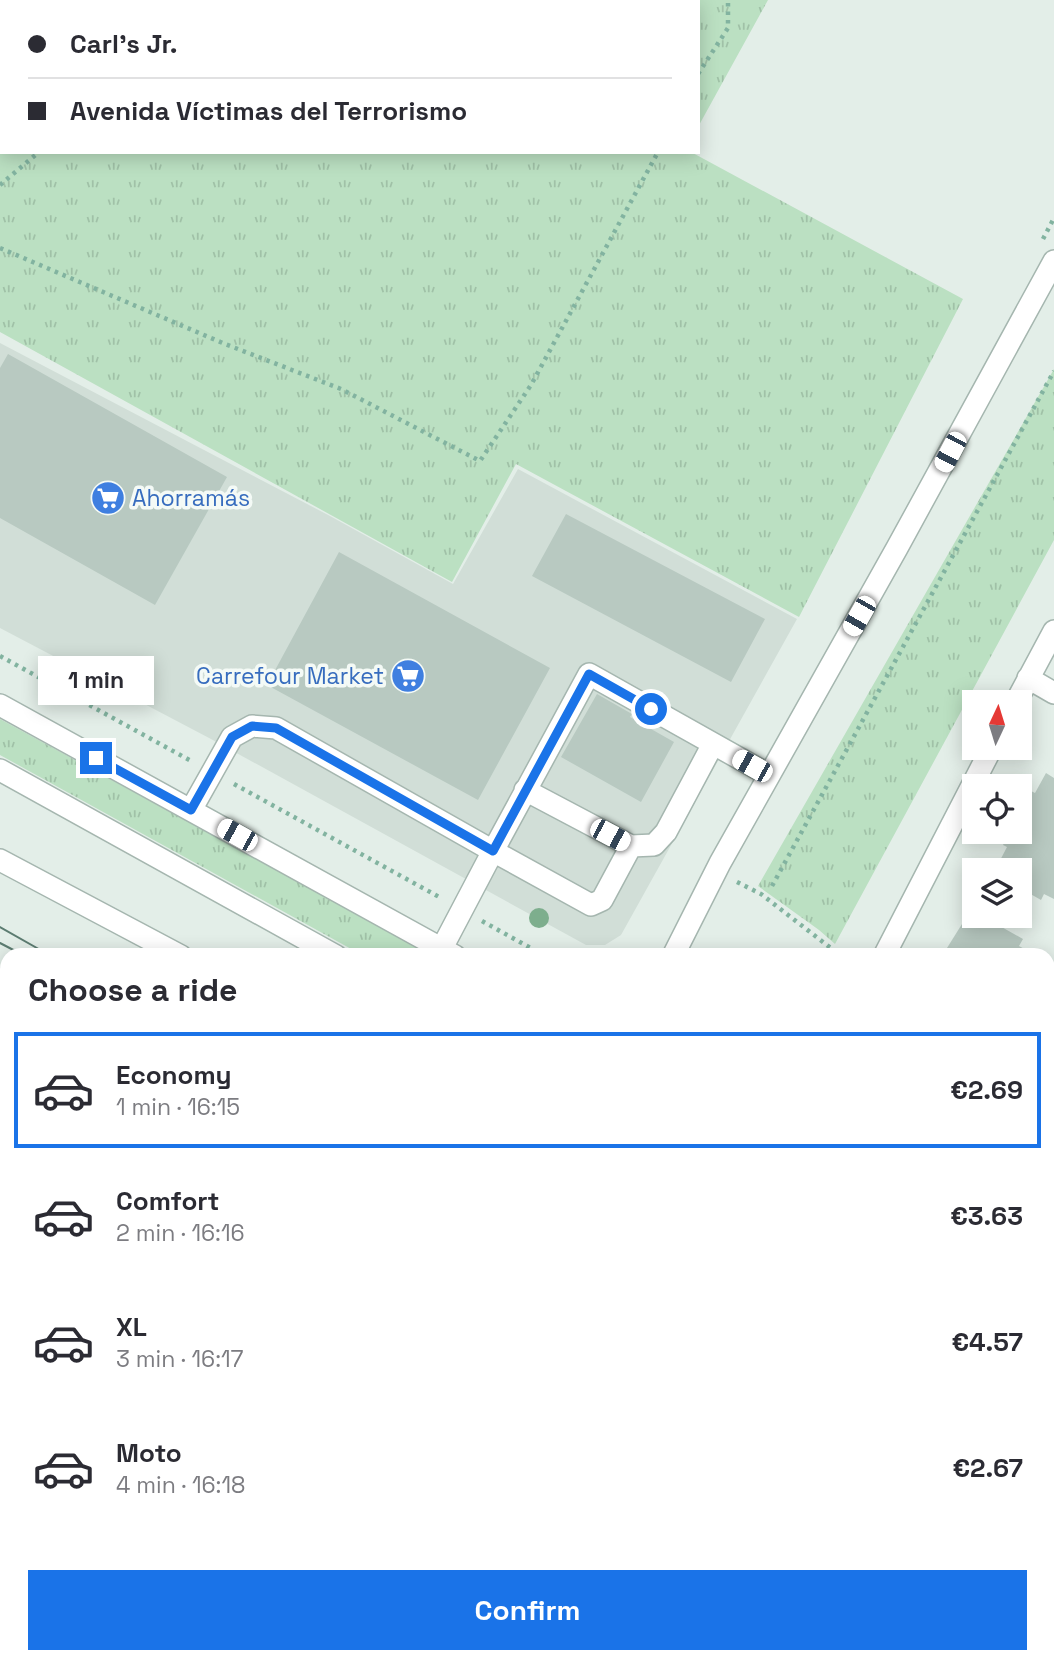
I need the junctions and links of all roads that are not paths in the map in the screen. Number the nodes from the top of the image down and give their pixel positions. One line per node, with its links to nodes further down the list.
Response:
1 (1054, 261): 10 (street)
2 (1054, 631): 3 (street)
3 (1028, 678): 4 (street); 5 (street)
4 (1022, 690)
5 (1054, 693)
6 (0, 705): 12 (street)
7 (713, 744): 10 (street); 11 (street); 13 (street)
8 (985, 760): 21 (street)
9 (0, 770): 17 (street)
10 (769, 775): 20 (street)
11 (526, 790): 13 (street); 14 (street)
12 (191, 810): 14 (street); 18 (street)
13 (631, 846): 14 (street)
14 (493, 851): 19 (street)
15 (0, 860): 16 (street)
16 (166, 948)
17 (322, 948)
18 (442, 948)
19 (450, 948)
20 (677, 948)
21 (888, 948)

